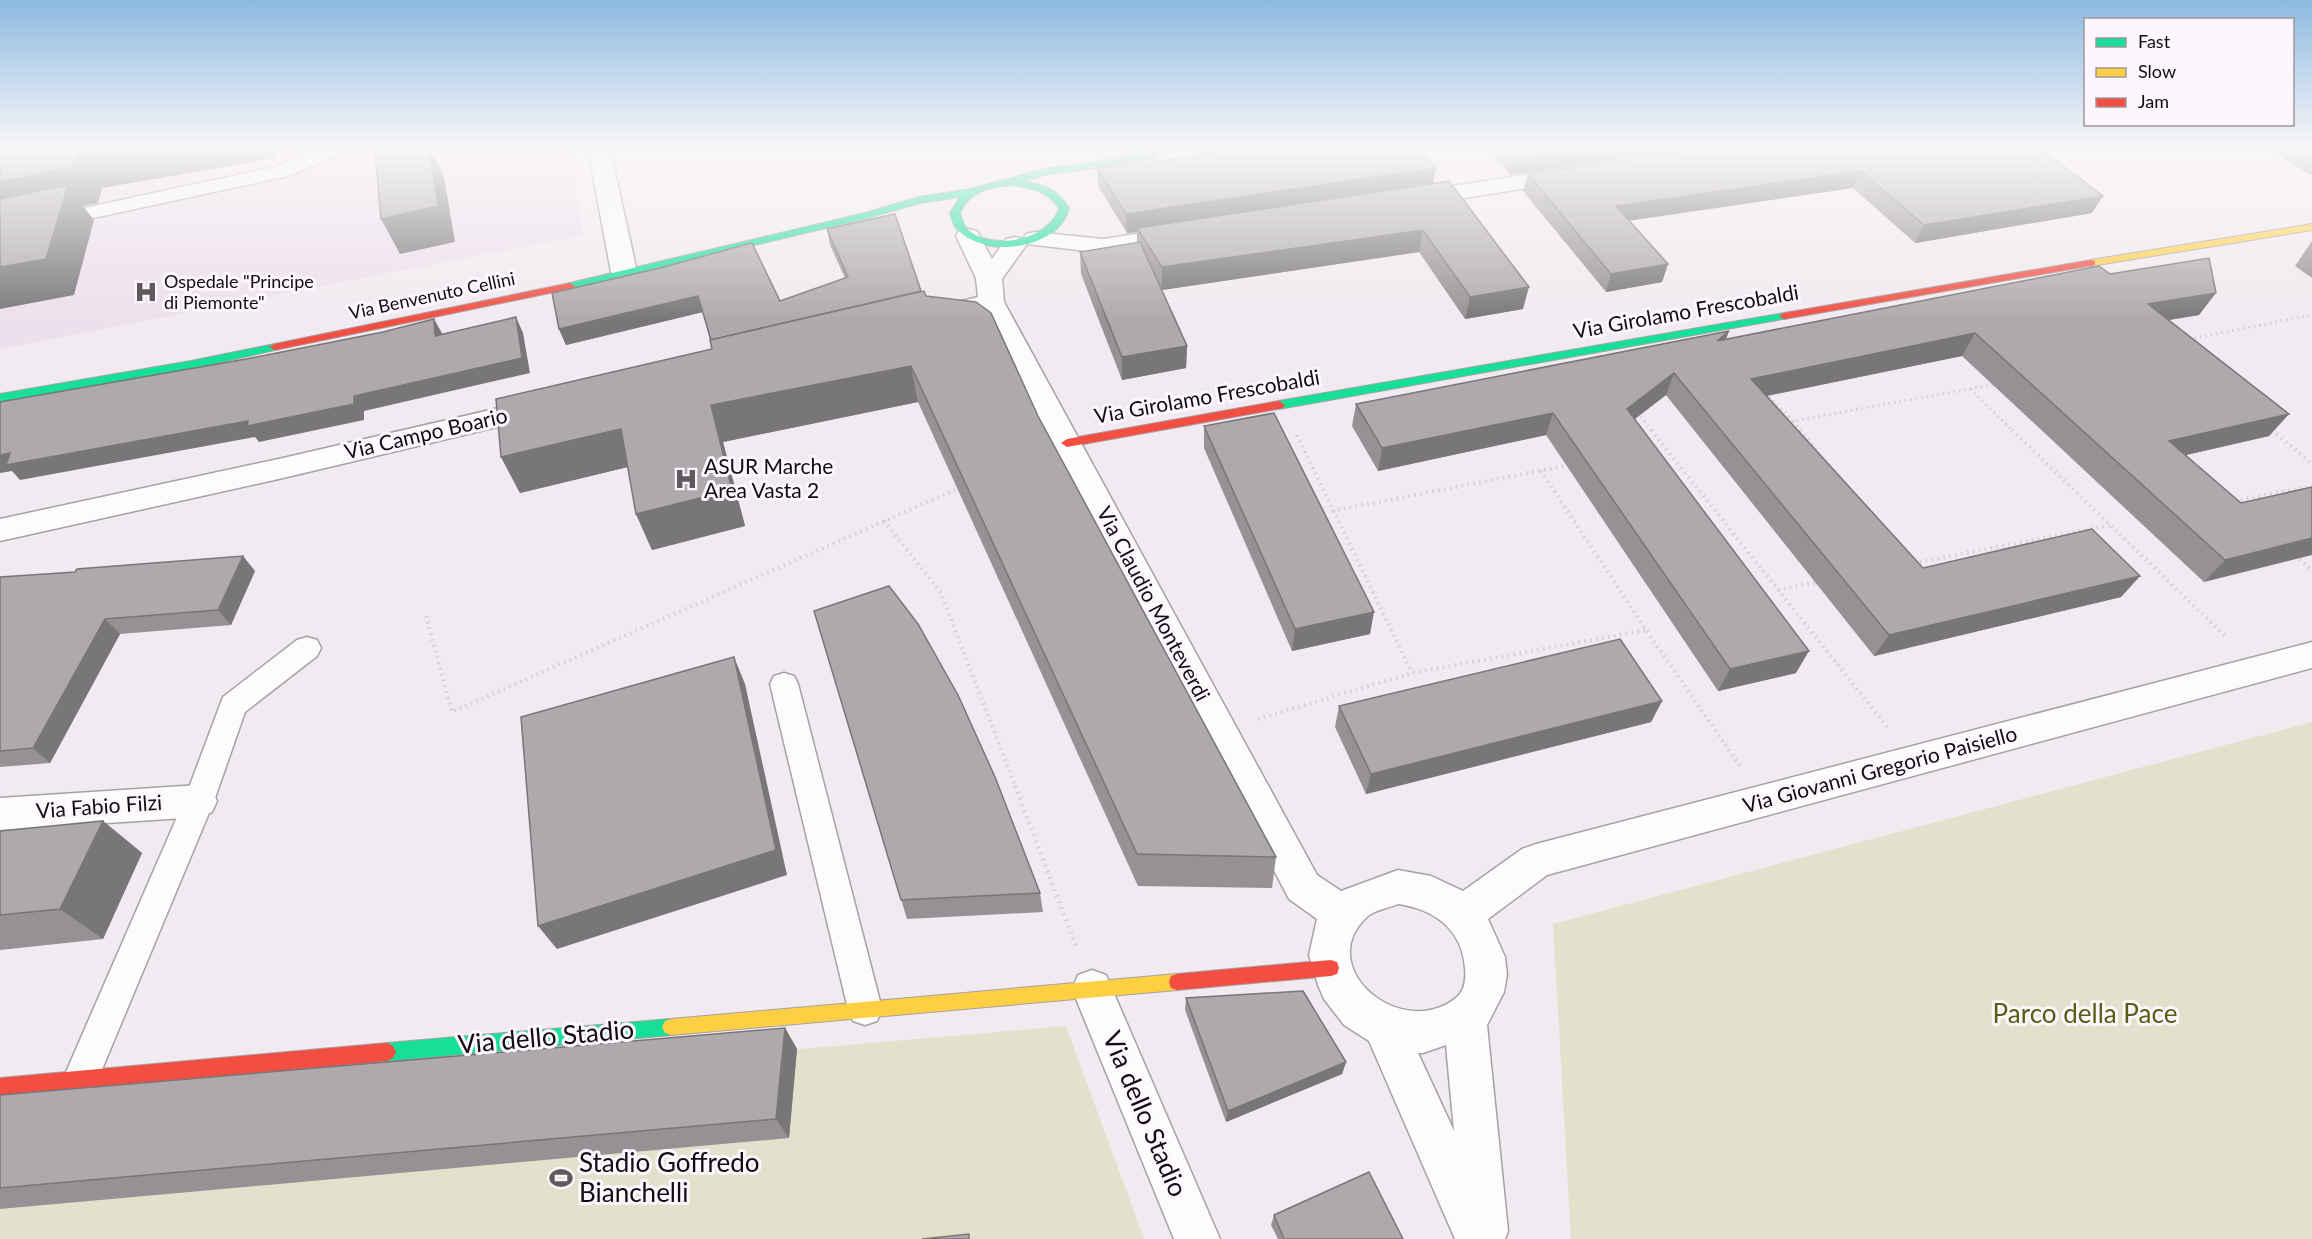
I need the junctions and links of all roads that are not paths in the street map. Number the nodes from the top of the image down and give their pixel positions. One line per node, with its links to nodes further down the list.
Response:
1 (118, 207): 10 (lane)
2 (611, 207): 13 (street)
3 (890, 207): 6 (street, Via Benvenuto Cellini)
4 (957, 207): 8 (street)
5 (1064, 207): 12 (street)
6 (868, 215): 7 (street, Via Benvenuto Cellini); 13 (street, Via Benvenuto Cellini)
7 (906, 218)
8 (956, 226): 12 (street); 14 (street, Via Claudio Monteverdi)
9 (2312, 227): 18 (street, Via Girolamo Frescobaldi)
10 (0, 232)
11 (1199, 232): 12 (street)
12 (1035, 237): 14 (street)
13 (624, 272): 16 (street, Via Benvenuto Cellini)
14 (990, 290): 15 (street); 18 (street, Via Claudio Monteverdi)
15 (909, 322)
16 (0, 398)
17 (565, 402): 19 (street, Via Campo Boario)
18 (1067, 443): 25 (street, Via Claudio Monteverdi)
19 (0, 530)
20 (307, 648): 23 (lane)
21 (2312, 656): 26 (street, Via Giovanni Gregorio Paisiello)
22 (784, 684): 29 (lane)
23 (199, 801): 24 (street, Via Fabio Filzi); 32 (lane)
24 (0, 814)
25 (1342, 914): 26 (street); 27 (street)
26 (1462, 914): 30 (street)
27 (1331, 968): 28 (street, Via dello Stadio); 31 (street)
28 (1092, 989): 29 (street, Via dello Stadio); 34 (street, Via dello Stadio)
29 (865, 1009): 32 (street, Via dello Stadio)
30 (1465, 1018): 31 (street); 36 (street)
31 (1385, 1028): 35 (street)
32 (81, 1079): 33 (street, Via dello Stadio)
33 (0, 1087)
34 (1197, 1239)
35 (1479, 1239)
36 (1485, 1239)

